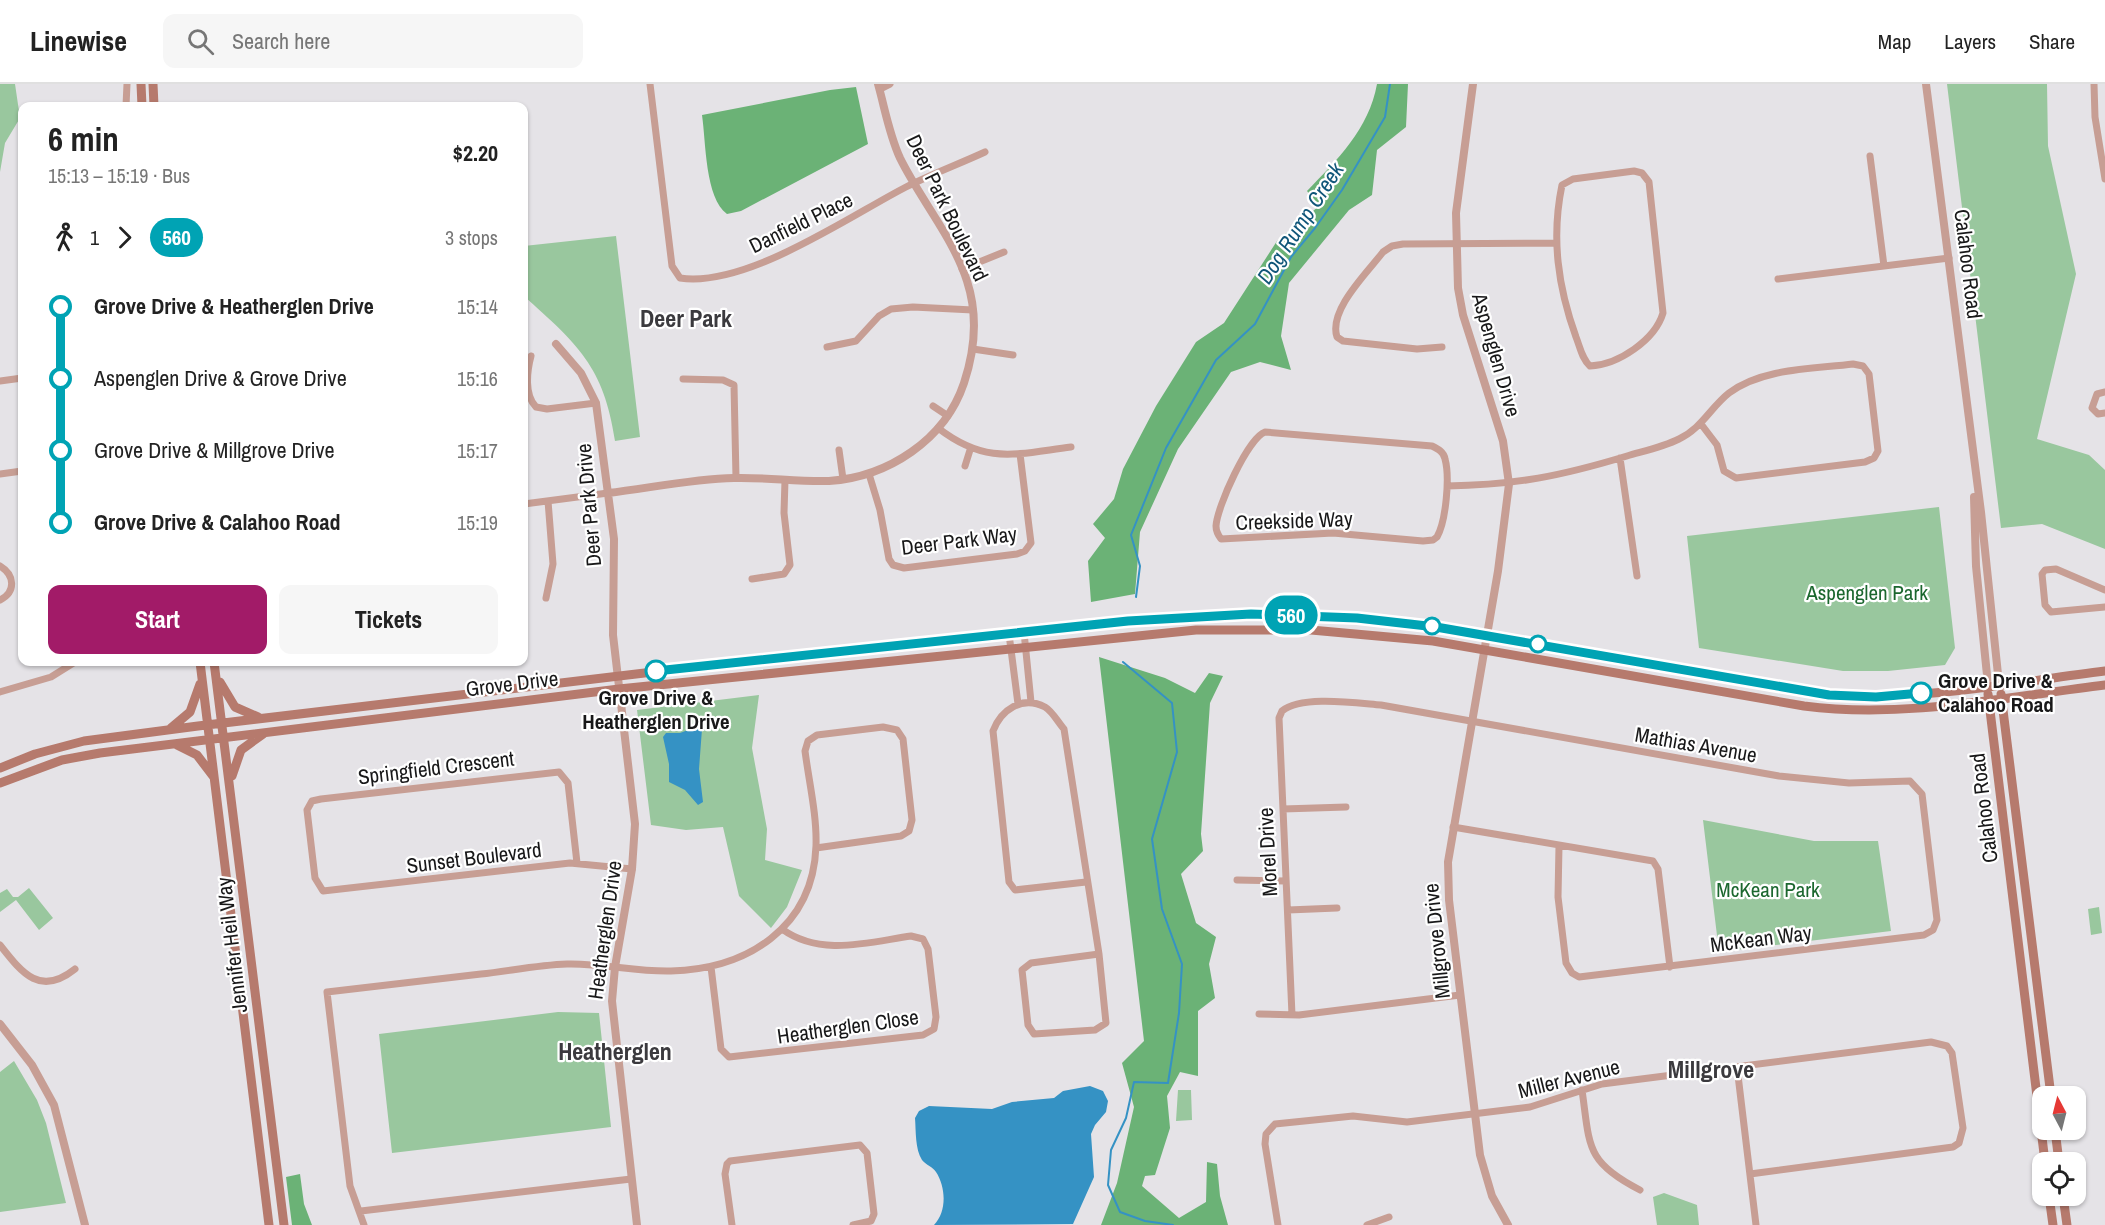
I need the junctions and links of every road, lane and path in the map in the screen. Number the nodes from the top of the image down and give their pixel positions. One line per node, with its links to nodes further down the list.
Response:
1 (127, 84): 10 (street)
2 (141, 84): 11 (main road)
3 (153, 84): 12 (main road)
4 (650, 84): 16 (street, Danfield Place)
5 (890, 84): 9 (street)
6 (1473, 84): 18 (street, Aspenglen Drive)
7 (1926, 84): 20 (street, Calahoo Road)
8 (2094, 84): 15 (street)
9 (879, 87): 16 (street, Deer Park Boulevard)
10 (126, 102)
11 (142, 102)
12 (154, 102)
13 (985, 152): 16 (street)
14 (1870, 156): 21 (street)
15 (2105, 179)
16 (914, 184): 22 (street, Deer Park Boulevard)
17 (1556, 243): 17 (street); 18 (street)
18 (1456, 245): 27 (street); 54 (street, Aspenglen Drive)
19 (1004, 252): 22 (street)
20 (1949, 258): 21 (street); 42 (street, Calahoo Road)
21 (1884, 266): 23 (street)
22 (962, 269): 24 (street, Deer Park Boulevard)
23 (1778, 279)
24 (973, 310): 26 (street); 28 (street, Deer Park Boulevard)
25 (556, 344): 35 (street, Deer Park Drive)
26 (827, 347)
27 (1442, 347)
28 (973, 349): 29 (street); 38 (street, Deer Park Boulevard)
29 (1013, 355)
30 (531, 356): 35 (street)
31 (18, 379): 33 (street)
32 (683, 379): 51 (street)
33 (0, 381)
34 (2105, 392): 37 (street)
35 (596, 404): 56 (street, Deer Park Drive)
36 (933, 406): 38 (street)
37 (2105, 413)
38 (948, 416): 40 (street, Deer Park Boulevard)
39 (1701, 424): 39 (street); 46 (street)
40 (938, 429): 44 (street); 50 (street, Deer Park Boulevard)
41 (1071, 447): 45 (street)
42 (1972, 448): 79 (street, Calahoo Road); 80 (street, Calahoo Road)
43 (839, 450): 52 (street)
44 (970, 450): 45 (street); 47 (street)
45 (1020, 454): 50 (street, Deer Park Way)
46 (1620, 458): 54 (street); 60 (street)
47 (965, 466)
48 (18, 472): 49 (street)
49 (0, 474)
50 (869, 474): 52 (street, Deer Park Boulevard)
51 (736, 478): 53 (street, Deer Park Boulevard); 56 (street, Deer Park Boulevard)
52 (843, 479): 53 (street, Deer Park Boulevard)
53 (785, 480): 61 (street)
54 (1509, 484): 55 (street); 68 (street, Aspenglen Drive)
55 (1447, 486): 55 (street, Creekside Way)
56 (608, 493): 57 (street, Deer Park Boulevard); 78 (street, Deer Park Drive)
57 (548, 501): 58 (street, Deer Park Boulevard); 63 (street)
58 (528, 504)
59 (0, 566): 64 (street)
60 (1637, 576)
61 (752, 579)
62 (2105, 590): 65 (street)
63 (546, 598)
64 (0, 600)
65 (2105, 607)
66 (1024, 632): 67 (main road, Grove Drive); 68 (main road, Grove Drive); 69 (street)
67 (1009, 634): 70 (street); 78 (main road, Grove Drive)
68 (1486, 635): 71 (street, Aspenglen Drive); 80 (main road, Grove Drive)
69 (1025, 646): 70 (main road, Grove Drive); 71 (main road, Grove Drive); 86 (street)
70 (1011, 648): 82 (main road, Grove Drive); 87 (street)
71 (1484, 649): 85 (main road, Grove Drive); 89 (street, Millgrove Drive)
72 (69, 666): 83 (street)
73 (201, 666): 77 (main road, Jennifer Heil Way)
74 (215, 666): 76 (main road, Jennifer Heil Way)
75 (2105, 671): 79 (main road, Grove Drive)
76 (216, 672): 88 (main road); 90 (main road, Jennifer Heil Way)
77 (202, 675): 91 (main road, Jennifer Heil Way); 92 (main road)
78 (617, 676): 82 (street, Heatherglen Drive); 88 (main road, Grove Drive)
79 (1999, 684): 80 (main road, Grove Drive); 84 (main road, Calahoo Road)
80 (1988, 685): 85 (main road, Calahoo Road)
81 (2105, 685): 84 (main road, Grove Drive)
82 (619, 689): 93 (main road, Grove Drive); 108 (street, Heatherglen Drive)
83 (0, 692)
84 (2001, 698): 85 (main road, Grove Drive); 127 (main road, Calahoo Road)
85 (1989, 699): 130 (main road, Calahoo Road)
86 (1031, 702): 87 (street); 111 (street)
87 (1018, 704): 111 (street)
88 (264, 718): 90 (main road, Grove Drive)
89 (1471, 722): 100 (street, Mathias Avenue); 103 (street, Morel Drive); 104 (street, Millgrove Drive)
90 (222, 723): 91 (main road, Grove Drive); 94 (main road, Jennifer Heil Way)
91 (208, 725): 92 (main road, Grove Drive); 95 (main road, Jennifer Heil Way)
92 (167, 730): 97 (main road, Grove Drive)
93 (267, 732): 94 (main road, Grove Drive); 101 (main road)
94 (224, 737): 95 (main road, Grove Drive); 101 (main road, Jennifer Heil Way)
95 (210, 739): 96 (main road, Grove Drive); 98 (main road, Jennifer Heil Way)
96 (172, 744): 98 (main road); 99 (main road, Grove Drive)
97 (0, 768)
98 (214, 778): 139 (main road, Jennifer Heil Way)
99 (0, 783)
100 (1916, 784): 120 (street, McKean Way)
101 (230, 788): 140 (main road, Jennifer Heil Way)
102 (1346, 807): 103 (street)
103 (1283, 809): 110 (street, Morel Drive)
104 (1453, 827): 105 (street); 122 (street, Millgrove Drive)
105 (1558, 846): 120 (street); 120 (street, McKean Way)
106 (816, 848): 106 (street); 115 (street)
107 (578, 863): 108 (street, Sunset Boulevard); 112 (street, Sunset Boulevard); 112 (street, Springfield Crescent)
108 (632, 869): 118 (street, Heatherglen Drive)
109 (1237, 880): 110 (street)
110 (1286, 880): 114 (street, Morel Drive)
111 (1086, 882): 117 (street)
112 (320, 889)
113 (1337, 908): 114 (street)
114 (1287, 910): 124 (street, Morel Drive)
115 (782, 929): 119 (street); 119 (street, Heatherglen Close)
116 (0, 945): 121 (street)
117 (1099, 954): 117 (street)
118 (615, 967): 119 (street); 132 (street, Heatherglen Drive); 136 (street)
119 (711, 967)
120 (1670, 967)
121 (75, 969)
122 (1460, 995): 124 (street); 129 (street, Millgrove Drive)
123 (1259, 1014): 124 (street)
124 (1292, 1015)
125 (0, 1024): 138 (street)
126 (1737, 1067): 128 (street, Miller Avenue); 131 (street); 131 (street, Miller Avenue)
127 (2050, 1086)
128 (1582, 1090): 129 (street, Miller Avenue); 133 (street)
129 (1475, 1114): 145 (street, Miller Avenue); 147 (street, Millgrove Drive)
130 (2044, 1152)
131 (1750, 1174): 148 (street)
132 (631, 1179): 136 (street); 142 (street, Heatherglen Drive)
133 (1640, 1190)
134 (2050, 1206): 149 (main road)
135 (2064, 1206): 150 (main road)
136 (361, 1211): 141 (street)
137 (1389, 1217): 146 (street)
138 (85, 1225)
139 (269, 1225)
140 (284, 1225)
141 (364, 1225)
142 (637, 1225)
143 (732, 1225): 144 (street)
144 (853, 1225)
145 (1278, 1225)
146 (1367, 1225)
147 (1508, 1225)
148 (1756, 1225)
149 (2053, 1225)
150 (2067, 1225)

